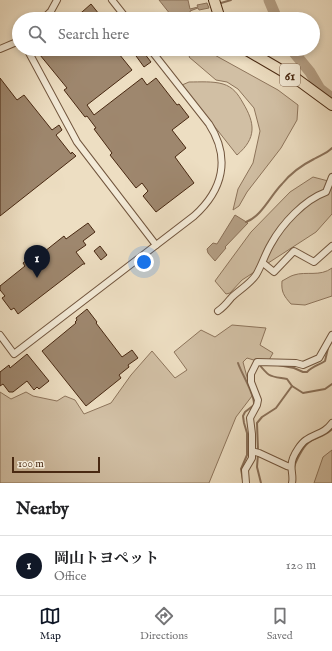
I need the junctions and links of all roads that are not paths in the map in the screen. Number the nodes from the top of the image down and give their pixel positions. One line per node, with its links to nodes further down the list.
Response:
1 (57, 0): 4 (street)
2 (112, 0): 5 (street)
3 (214, 0): 6 (main road)
4 (48, 12)
5 (121, 12)
6 (218, 12)
7 (12, 44): 8 (street)
8 (0, 48)
9 (31, 56): 14 (street)
10 (155, 56): 14 (street)
11 (257, 56): 12 (main road, 61)
12 (332, 105)
13 (332, 177): 16 (street)
14 (156, 245): 19 (street)
15 (332, 246): 16 (street)
16 (263, 263): 17 (street)
17 (218, 311)
18 (332, 335): 21 (street)
19 (0, 336)
20 (332, 423): 22 (street)
21 (252, 451): 22 (street); 23 (street)
22 (291, 467): 24 (street)
23 (246, 483)
24 (292, 483)

